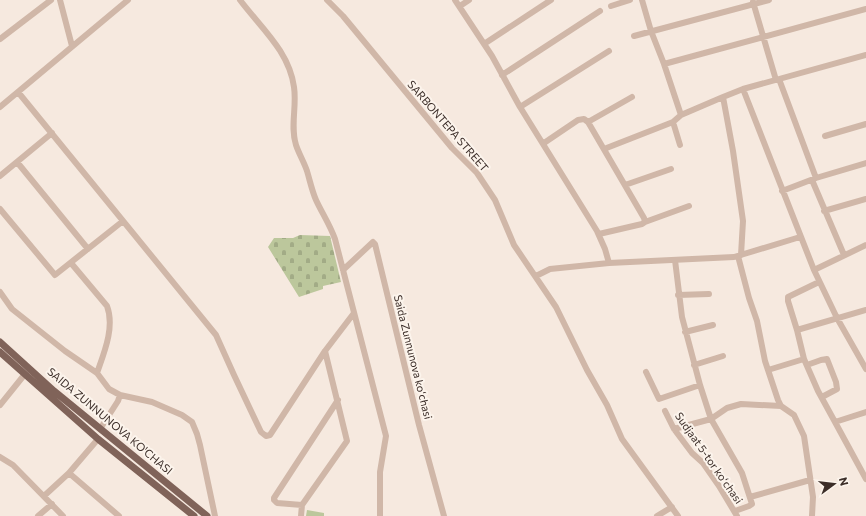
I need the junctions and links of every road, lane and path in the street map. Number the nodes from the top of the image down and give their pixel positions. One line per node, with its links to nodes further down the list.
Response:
1 (51, 0): 20 (street)
2 (60, 0): 22 (street)
3 (128, 0): 22 (street)
4 (240, 0): 65 (street)
5 (327, 0): 67 (street, SARBONTEPA STREET)
6 (455, 0): 13 (street)
7 (469, 0): 13 (street)
8 (551, 0): 21 (street)
9 (630, 0): 14 (street)
10 (642, 0): 17 (street)
11 (769, 0): 12 (street)
12 (754, 2): 17 (street); 19 (street)
13 (460, 6): 21 (street)
14 (611, 6)
15 (866, 9): 19 (street)
16 (600, 11): 26 (street)
17 (651, 31): 18 (street); 25 (street)
18 (634, 36)
19 (763, 37): 25 (street); 27 (street)
20 (0, 39)
21 (484, 44): 26 (street)
22 (72, 46): 29 (street)
23 (609, 51): 33 (street)
24 (866, 55): 27 (street)
25 (664, 64): 34 (street)
26 (502, 75): 33 (street)
27 (778, 80): 28 (street); 47 (street)
28 (743, 89): 30 (street); 49 (street)
29 (18, 92): 32 (street); 38 (street)
30 (723, 96): 34 (street); 60 (street)
31 (632, 97): 35 (street)
32 (0, 107)
33 (520, 107): 40 (street)
34 (680, 115): 36 (street)
35 (588, 122): 40 (street); 42 (street)
36 (673, 122): 41 (street); 42 (street)
37 (866, 124): 39 (street)
38 (52, 133): 43 (street); 54 (street)
39 (824, 136)
40 (544, 143): 56 (street)
41 (680, 145)
42 (604, 149): 48 (street)
43 (17, 162): 46 (street); 59 (street)
44 (866, 163): 47 (street)
45 (671, 169): 48 (street)
46 (0, 176)
47 (814, 179): 49 (street); 53 (street)
48 (625, 185): 55 (street)
49 (782, 191): 57 (street)
50 (866, 199): 53 (street)
51 (689, 206): 55 (street)
52 (0, 209): 63 (street)
53 (824, 210): 61 (street)
54 (124, 221): 59 (street); 79 (street)
55 (645, 222): 56 (street)
56 (599, 234): 64 (street)
57 (800, 237): 60 (street); 66 (street)
58 (866, 245): 61 (street)
59 (88, 249): 63 (street)
60 (740, 255): 62 (street); 85 (street)
61 (844, 255): 66 (street)
62 (675, 260): 64 (street); 71 (street)
63 (71, 263): 87 (street)
64 (609, 263): 67 (street)
65 (343, 270): 73 (street); 120 (street, Saida Zunnunova koʻchasi)
66 (814, 270): 68 (street)
67 (536, 276): 110 (street, SARBONTEPA STREET)
68 (819, 282): 74 (street); 76 (street)
69 (0, 292): 87 (street)
70 (709, 294): 71 (street)
71 (678, 295): 77 (street)
72 (866, 310): 74 (street)
73 (354, 313): 79 (street); 119 (street)
74 (837, 318): 76 (street); 84 (street)
75 (713, 325): 77 (street)
76 (797, 330): 82 (street)
77 (685, 332): 83 (street)
78 (0, 342): 99 (main road, SAIDA ZUNNUNOVA KO'CHASI)
79 (325, 351): 92 (street)
80 (0, 352): 88 (main road, SAIDA ZUNNUNOVA KO'CHASI)
81 (723, 356): 83 (street)
82 (806, 362): 85 (street); 91 (street); 91 (street)
83 (694, 365): 89 (street)
84 (866, 369)
85 (768, 370): 94 (street)
86 (646, 372): 89 (street)
87 (97, 373): 90 (street)
88 (25, 374): 93 (street); 101 (main road, SAIDA ZUNNUNOVA KO'CHASI)
89 (700, 385): 97 (street)
90 (120, 395): 99 (street); 117 (street)
91 (822, 398): 98 (street)
92 (338, 400): 109 (street); 109 (street)
93 (0, 405)
94 (781, 406): 97 (street); 105 (street)
95 (665, 412): 100 (street, Sudjaat 5-tor koʻchasi)
96 (866, 412): 98 (street)
97 (711, 419): 100 (street); 107 (street)
98 (836, 422): 104 (street)
99 (100, 429): 116 (main road, SAIDA ZUNNUNOVA KO'CHASI)
100 (674, 429): 111 (street, Sudjaat 5-tor koʻchasi)
101 (98, 439): 103 (street); 115 (main road, SAIDA ZUNNUNOVA KO'CHASI)
102 (0, 457): 106 (street)
103 (69, 473): 106 (street); 114 (street)
104 (865, 474)
105 (810, 480): 107 (street); 123 (street)
106 (44, 496): 108 (street)
107 (750, 497): 111 (street)
108 (52, 504): 112 (street); 113 (street)
109 (302, 505): 118 (street)
110 (672, 507): 121 (street); 122 (street)
111 (736, 514)
112 (38, 516)
113 (63, 516)
114 (119, 516)
115 (194, 516)
116 (207, 516)
117 (215, 516)
118 (301, 516)
119 (380, 516)
120 (444, 516)
121 (657, 516)
122 (678, 516)
123 (812, 516)

